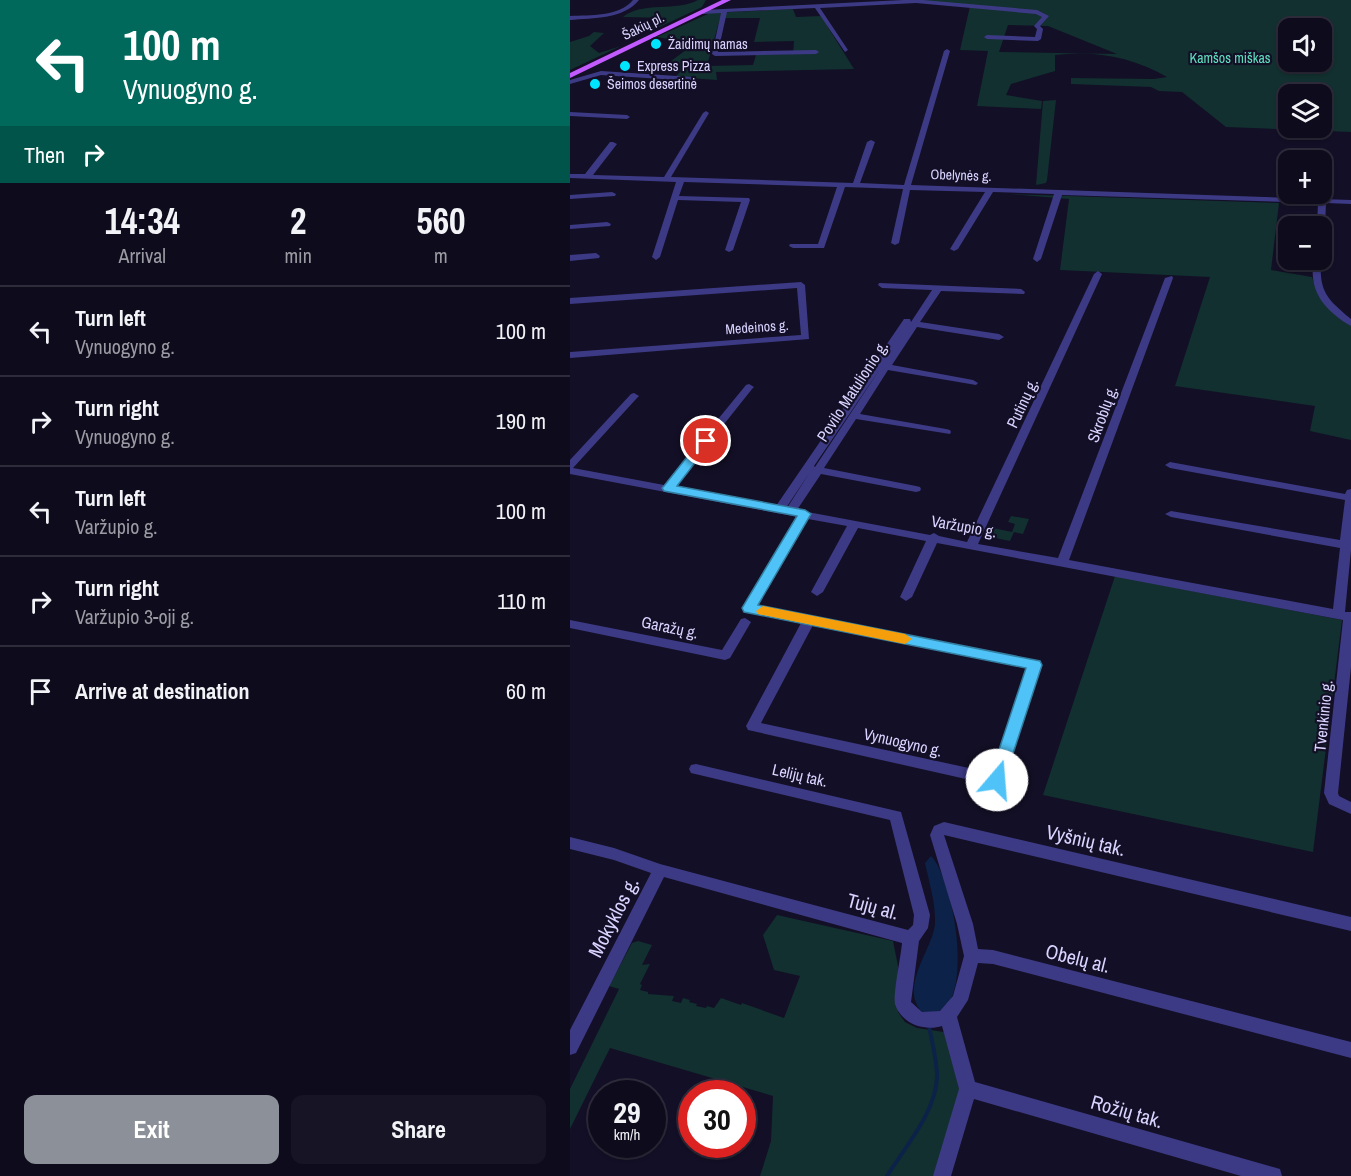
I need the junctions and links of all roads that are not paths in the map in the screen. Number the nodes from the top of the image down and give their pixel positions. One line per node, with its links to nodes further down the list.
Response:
1 (636, 0): 6 (street)
2 (728, 0): 4 (main road, Šakių pl.)
3 (818, 7): 5 (street); 7 (street); 8 (street)
4 (703, 12): 5 (street); 11 (main road, Šakių pl.)
5 (724, 12): 10 (street)
6 (570, 18)
7 (987, 37)
8 (845, 50)
9 (947, 51): 25 (street)
10 (816, 52)
11 (570, 76)
12 (692, 79): 13 (street)
13 (570, 82)
14 (706, 113): 21 (street)
15 (570, 114): 16 (street)
16 (627, 117)
17 (871, 142): 24 (street)
18 (613, 144): 20 (street)
19 (570, 176): 20 (street, Obelynės g.)
20 (588, 176): 21 (street, Obelynės g.)
21 (666, 179): 22 (street, Obelynės g.)
22 (681, 179): 23 (street, Obelynės g.); 30 (street)
23 (842, 185): 24 (street, Obelynės g.); 37 (street)
24 (856, 185): 25 (street, Obelynės g.)
25 (907, 187): 26 (street, Obelynės g.); 36 (street)
26 (991, 189): 27 (street, Obelynės g.); 38 (street)
27 (1059, 192): 31 (street, Obelynės g.); 43 (street)
28 (612, 194): 29 (street)
29 (570, 197)
30 (675, 198): 39 (street); 41 (street)
31 (1278, 199)
32 (1332, 201): 33 (street, Obelynės g.)
33 (1351, 202)
34 (607, 224): 35 (street)
35 (570, 227)
36 (895, 243)
37 (793, 246)
38 (954, 249)
39 (729, 250)
40 (596, 256): 42 (street)
41 (656, 257)
42 (570, 258)
43 (1037, 259)
44 (1316, 270): 51 (street)
45 (1098, 274): 74 (street, Putinų g.)
46 (1169, 278): 76 (street, Skroblų g.)
47 (882, 285): 48 (street)
48 (934, 287): 49 (street); 52 (street, Povilo Matulionio g.); 55 (street, Povilo Matulionio g.)
49 (1021, 292)
50 (570, 301): 54 (street, Medeinos g.)
51 (1351, 323)
52 (914, 324): 53 (street); 55 (street, Povilo Matulionio g.)
53 (999, 337)
54 (570, 355)
55 (881, 367): 56 (street); 59 (street, Povilo Matulionio g.); 63 (street, Povilo Matulionio g.)
56 (973, 383)
57 (749, 387): 65 (street)
58 (634, 396): 62 (street)
59 (854, 416): 60 (street); 63 (street, Povilo Matulionio g.)
60 (946, 432)
61 (1170, 465): 68 (street)
62 (570, 466)
63 (813, 469): 66 (street); 69 (street, Povilo Matulionio g.)
64 (570, 471): 65 (street, Varžupio g.)
65 (668, 488): 69 (street, Varžupio g.)
66 (916, 489)
67 (1351, 492): 68 (street)
68 (1350, 498): 75 (street)
69 (786, 510): 70 (street, Varžupio g.)
70 (805, 514): 72 (street, Varžupio g.); 80 (street, Vynuogyno g.)
71 (1171, 514): 75 (street)
72 (855, 523): 73 (street, Varžupio g.); 77 (street)
73 (934, 537): 74 (street, Varžupio g.); 78 (street)
74 (972, 544): 76 (street, Varžupio g.)
75 (1346, 545): 79 (street)
76 (1063, 561): 79 (street, Varžupio g.)
77 (817, 592)
78 (906, 597)
79 (1347, 616): 84 (street, Tvenkinio g.)
80 (809, 620): 80 (street, Vynuogyno g.)
81 (745, 622): 82 (street, Garažų g.)
82 (570, 624)
83 (696, 769): 85 (street, Lelijų tak.)
84 (1351, 808)
85 (896, 816): 89 (street, Tujų al.)
86 (570, 843): 87 (street, Tujų al.)
87 (660, 870): 89 (street, Tujų al.); 92 (street, Mokyklos g.)
88 (1351, 924): 90 (street, Vyšnių tak.)
89 (910, 938): 91 (street)
90 (972, 956): 91 (street); 93 (street, Obelų al.)
91 (948, 1016): 94 (street)
92 (570, 1047)
93 (1351, 1050)
94 (968, 1089): 95 (street); 96 (street, Rožių tak.)
95 (942, 1176)
96 (1274, 1176)

